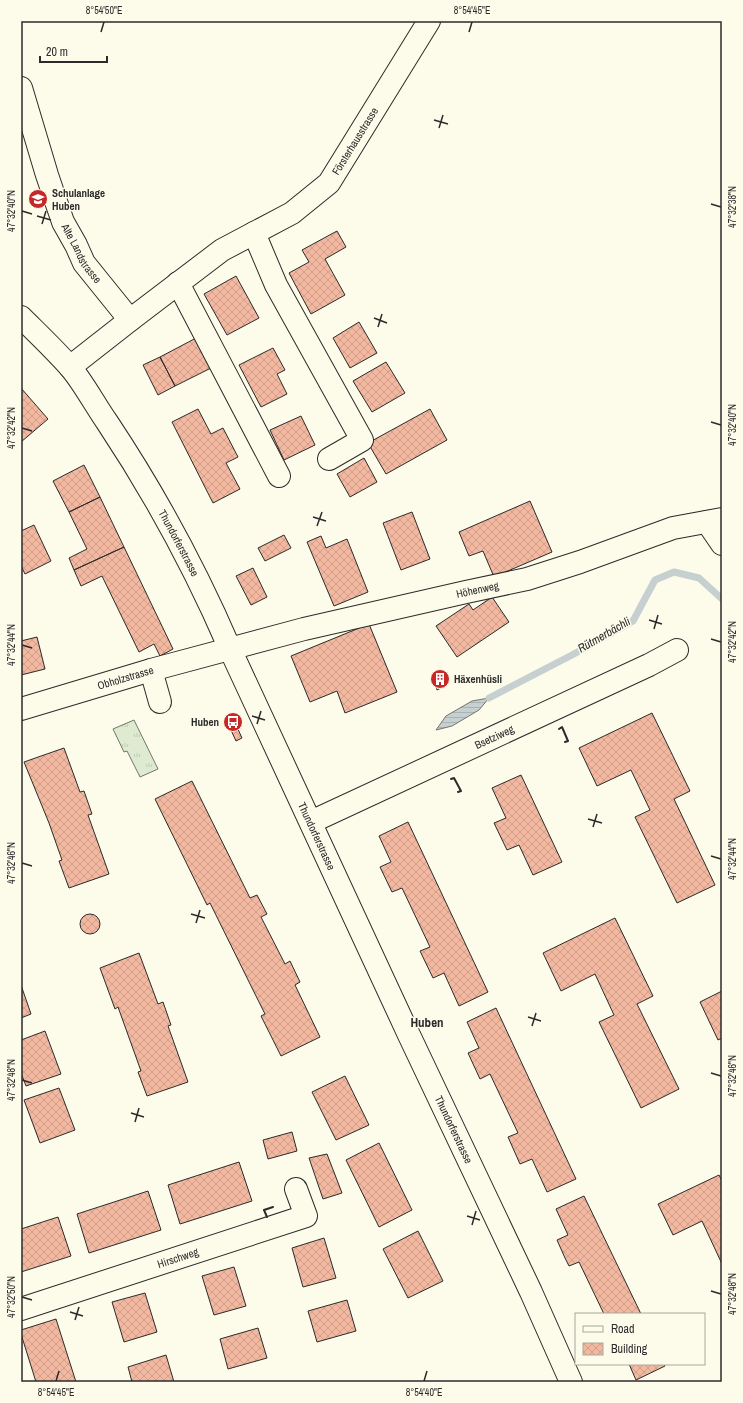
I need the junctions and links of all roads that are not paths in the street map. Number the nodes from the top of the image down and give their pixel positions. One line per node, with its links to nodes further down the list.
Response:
1 (429, 21): 3 (street, Försterhausstrasse)
2 (21, 88): 6 (street, Alte Landstrasse)
3 (254, 233): 4 (street, Försterhausstrasse); 8 (street)
4 (178, 283): 6 (street, Försterhausstrasse); 9 (street)
5 (21, 316): 7 (street, Thundorferstrasse)
6 (130, 320): 7 (street, Försterhausstrasse)
7 (70, 368): 12 (street, Thundorferstrasse)
8 (329, 459)
9 (279, 476)
10 (715, 521): 11 (street); 12 (street, Höhenweg)
11 (722, 544)
12 (230, 649): 14 (street, Obholzstrasse); 17 (street, Thundorferstrasse)
13 (677, 650): 17 (street, Bsetziweg)
14 (151, 670): 15 (street); 16 (street, Obholzstrasse)
15 (160, 702)
16 (21, 709)
17 (311, 822): 20 (street, Thundorferstrasse)
18 (296, 1189): 19 (street, Hirschweg)
19 (21, 1309)
20 (571, 1382)

